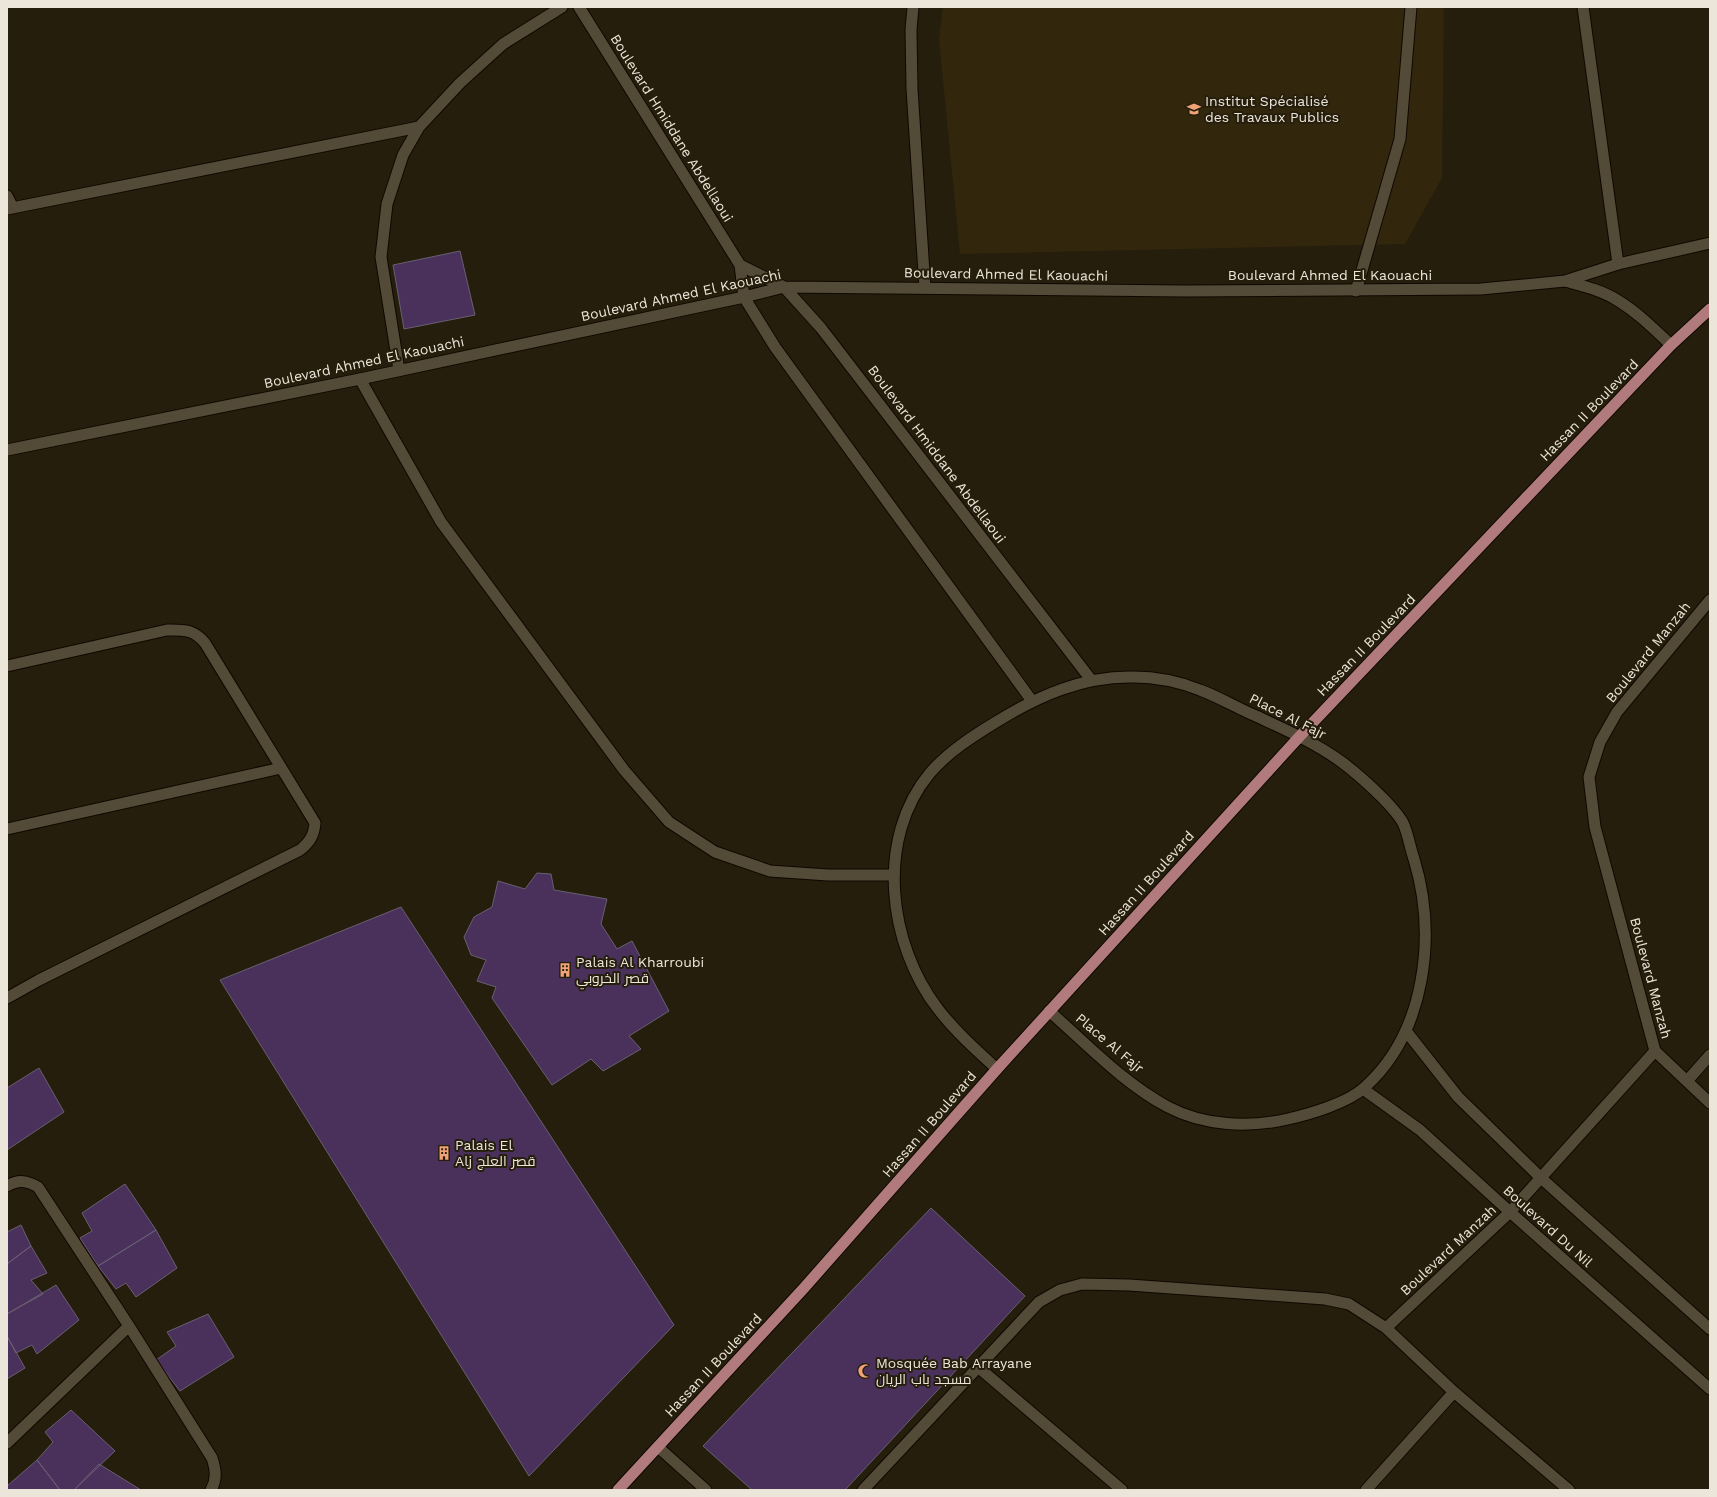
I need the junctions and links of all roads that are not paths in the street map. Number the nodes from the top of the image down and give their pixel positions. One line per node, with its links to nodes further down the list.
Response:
1 (562, 7): 6 (street)
2 (579, 7): 11 (street, Boulevard Hmiddane Abdellaoui)
3 (913, 7): 14 (street)
4 (1411, 7): 15 (street)
5 (1583, 7): 10 (street)
6 (419, 127): 8 (street); 19 (street)
7 (7, 196): 8 (street)
8 (10, 208)
9 (1710, 243): 10 (street, Boulevard Ahmed El Kaouachi)
10 (1618, 264): 12 (street, Boulevard Ahmed El Kaouachi)
11 (740, 265): 13 (street, Boulevard Hmiddane Abdellaoui); 16 (street, Boulevard Hmiddane Abdellaoui)
12 (1565, 282): 15 (street, Boulevard Ahmed El Kaouachi); 18 (street, Boulevard Ahmed El Kaouachi)
13 (784, 287): 14 (street, Boulevard Ahmed El Kaouachi); 16 (street, Boulevard Ahmed El Kaouachi); 24 (street, Boulevard Hmiddane Abdellaoui)
14 (925, 288): 15 (street, Boulevard Ahmed El Kaouachi)
15 (1356, 291)
16 (744, 297): 19 (street, Boulevard Ahmed El Kaouachi); 25 (street, Boulevard Hmiddane Abdellaoui)
17 (1710, 309): 18 (main road, Hassan II Boulevard)
18 (1671, 346): 26 (main road, Hassan II Boulevard)
19 (399, 370): 20 (street, Boulevard Ahmed El Kaouachi)
20 (360, 379): 21 (street, Boulevard Ahmed El Kaouachi); 29 (street)
21 (7, 450)
22 (1710, 600): 33 (street, Boulevard Manzah)
23 (7, 666): 27 (street)
24 (1092, 681): 25 (street, Place Al Fajr); 26 (street, Place Al Fajr)
25 (1032, 701): 29 (street, Place Al Fajr)
26 (1300, 736): 31 (main road, Hassan II Boulevard); 32 (street, Place Al Fajr)
27 (281, 768): 28 (street); 30 (street)
28 (7, 829)
29 (894, 875): 35 (street, Place Al Fajr)
30 (7, 998)
31 (1049, 1011): 35 (main road, Hassan II Boulevard); 37 (street, Place Al Fajr)
32 (1406, 1032): 37 (street, Place Al Fajr); 39 (street)
33 (1655, 1051): 36 (street); 39 (street, Boulevard Manzah)
34 (1710, 1055): 36 (street)
35 (996, 1069): 49 (main road, Hassan II Boulevard)
36 (1687, 1081): 38 (street)
37 (1363, 1089): 41 (street, Boulevard Du Nil)
38 (1710, 1102)
39 (1541, 1178): 41 (street, Boulevard Manzah); 44 (street)
40 (7, 1186): 42 (street)
41 (1510, 1212): 43 (street, Boulevard Manzah); 46 (street, Boulevard Du Nil)
42 (129, 1326): 48 (street); 50 (street)
43 (1386, 1328): 45 (street); 47 (street)
44 (1710, 1329)
45 (978, 1367): 53 (street); 54 (street)
46 (1710, 1389)
47 (1454, 1392): 55 (street); 56 (street)
48 (7, 1443)
49 (658, 1447): 51 (main road, Hassan II Boulevard); 52 (street)
50 (211, 1490)
51 (618, 1490)
52 (706, 1490)
53 (862, 1490)
54 (1122, 1490)
55 (1366, 1490)
56 (1569, 1490)

